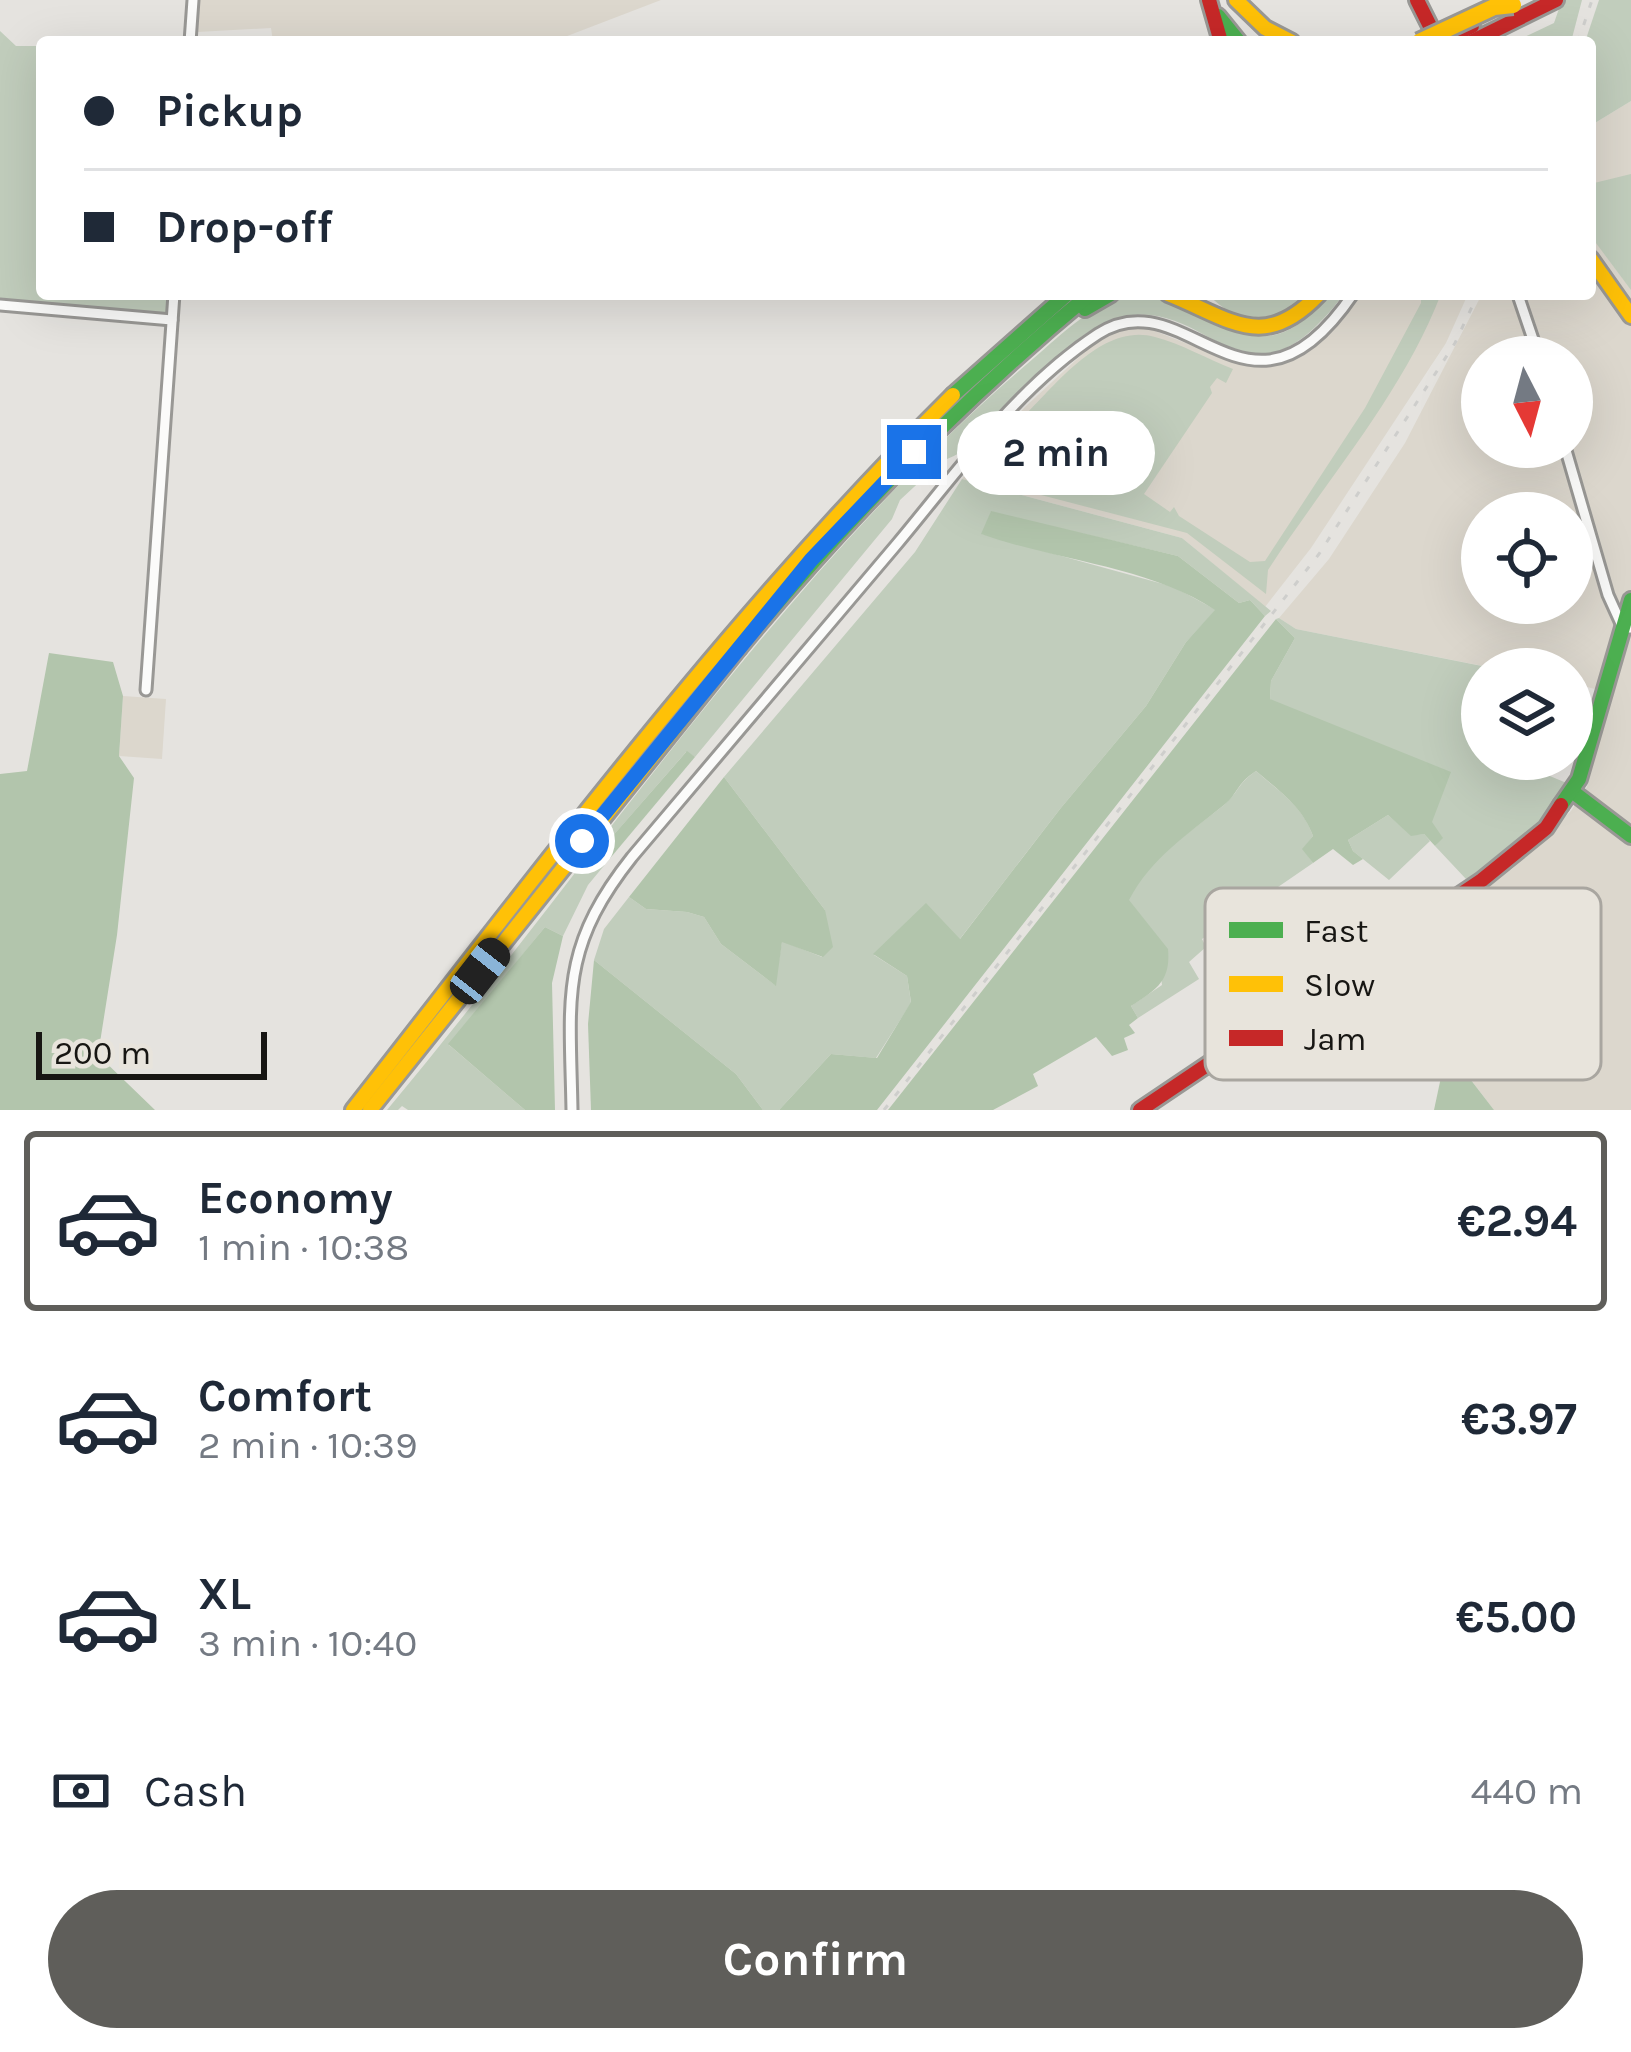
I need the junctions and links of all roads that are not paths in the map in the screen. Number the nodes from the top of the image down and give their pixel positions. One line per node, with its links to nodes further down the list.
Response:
1 (193, 0): 7 (street)
2 (1236, 0): 9 (main road)
3 (1417, 0): 11 (main road)
4 (1556, 0): 13 (main road)
5 (1518, 2): 10 (main road, bridge); 12 (main road, bridge)
6 (1213, 4): 8 (main road)
7 (190, 36)
8 (1230, 36)
9 (1280, 36)
10 (1432, 36)
11 (1436, 36)
12 (1451, 36)
13 (1483, 36)
14 (1596, 266): 26 (main road)
15 (174, 300): 27 (street)
16 (1045, 300): 29 (main road)
17 (1060, 300): 29 (main road)
18 (1083, 300): 31 (main road)
19 (1101, 300): 31 (main road)
20 (1181, 300): 28 (main road)
21 (1210, 300): 28 (main road)
22 (1314, 300): 28 (main road)
23 (1348, 300): 42 (street)
24 (1521, 300): 30 (street)
25 (0, 305): 27 (street)
26 (1629, 309)
27 (172, 320): 35 (street)
28 (1230, 322)
29 (1018, 335): 40 (main road)
30 (1532, 336)
31 (1007, 364): 41 (main road)
32 (1571, 468): 34 (street)
33 (1631, 600): 34 (main road)
34 (1627, 628): 36 (main road)
35 (146, 690)
36 (1573, 792): 37 (main road); 38 (main road)
37 (1631, 836)
38 (1468, 888)
39 (1205, 1066): 43 (main road)
40 (353, 1110)
41 (370, 1110)
42 (572, 1110)
43 (1140, 1110)

